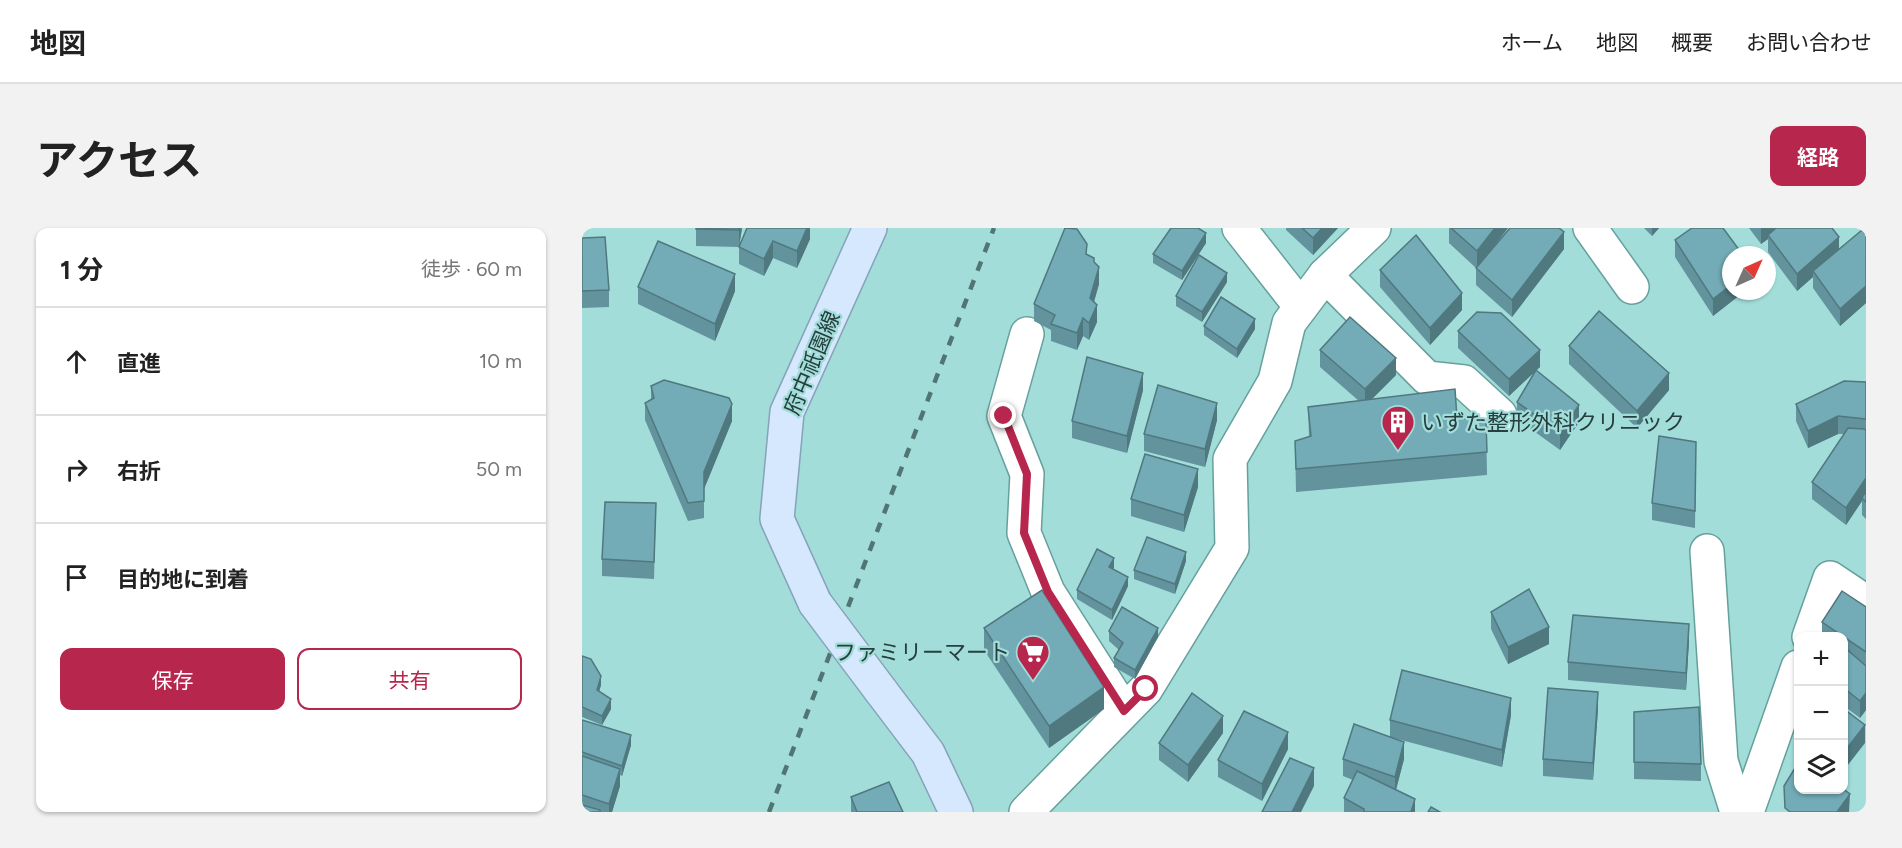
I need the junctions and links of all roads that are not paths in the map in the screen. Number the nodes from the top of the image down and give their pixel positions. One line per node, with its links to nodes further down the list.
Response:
1 (870, 228): 15 (main road, 府中祇園線, bridge)
2 (1239, 228): 7 (street)
3 (1374, 228): 5 (street)
4 (1590, 228): 6 (street)
5 (1325, 275): 7 (street); 9 (street)
6 (1632, 287)
7 (1301, 307): 14 (street)
8 (1027, 334): 14 (street)
9 (1500, 415)
10 (1707, 551): 17 (street)
11 (1866, 602): 12 (street)
12 (1810, 632)
13 (1794, 679): 18 (street)
14 (1124, 711): 16 (street)
15 (956, 812)
16 (1026, 812)
17 (1737, 812)
18 (1747, 812)

